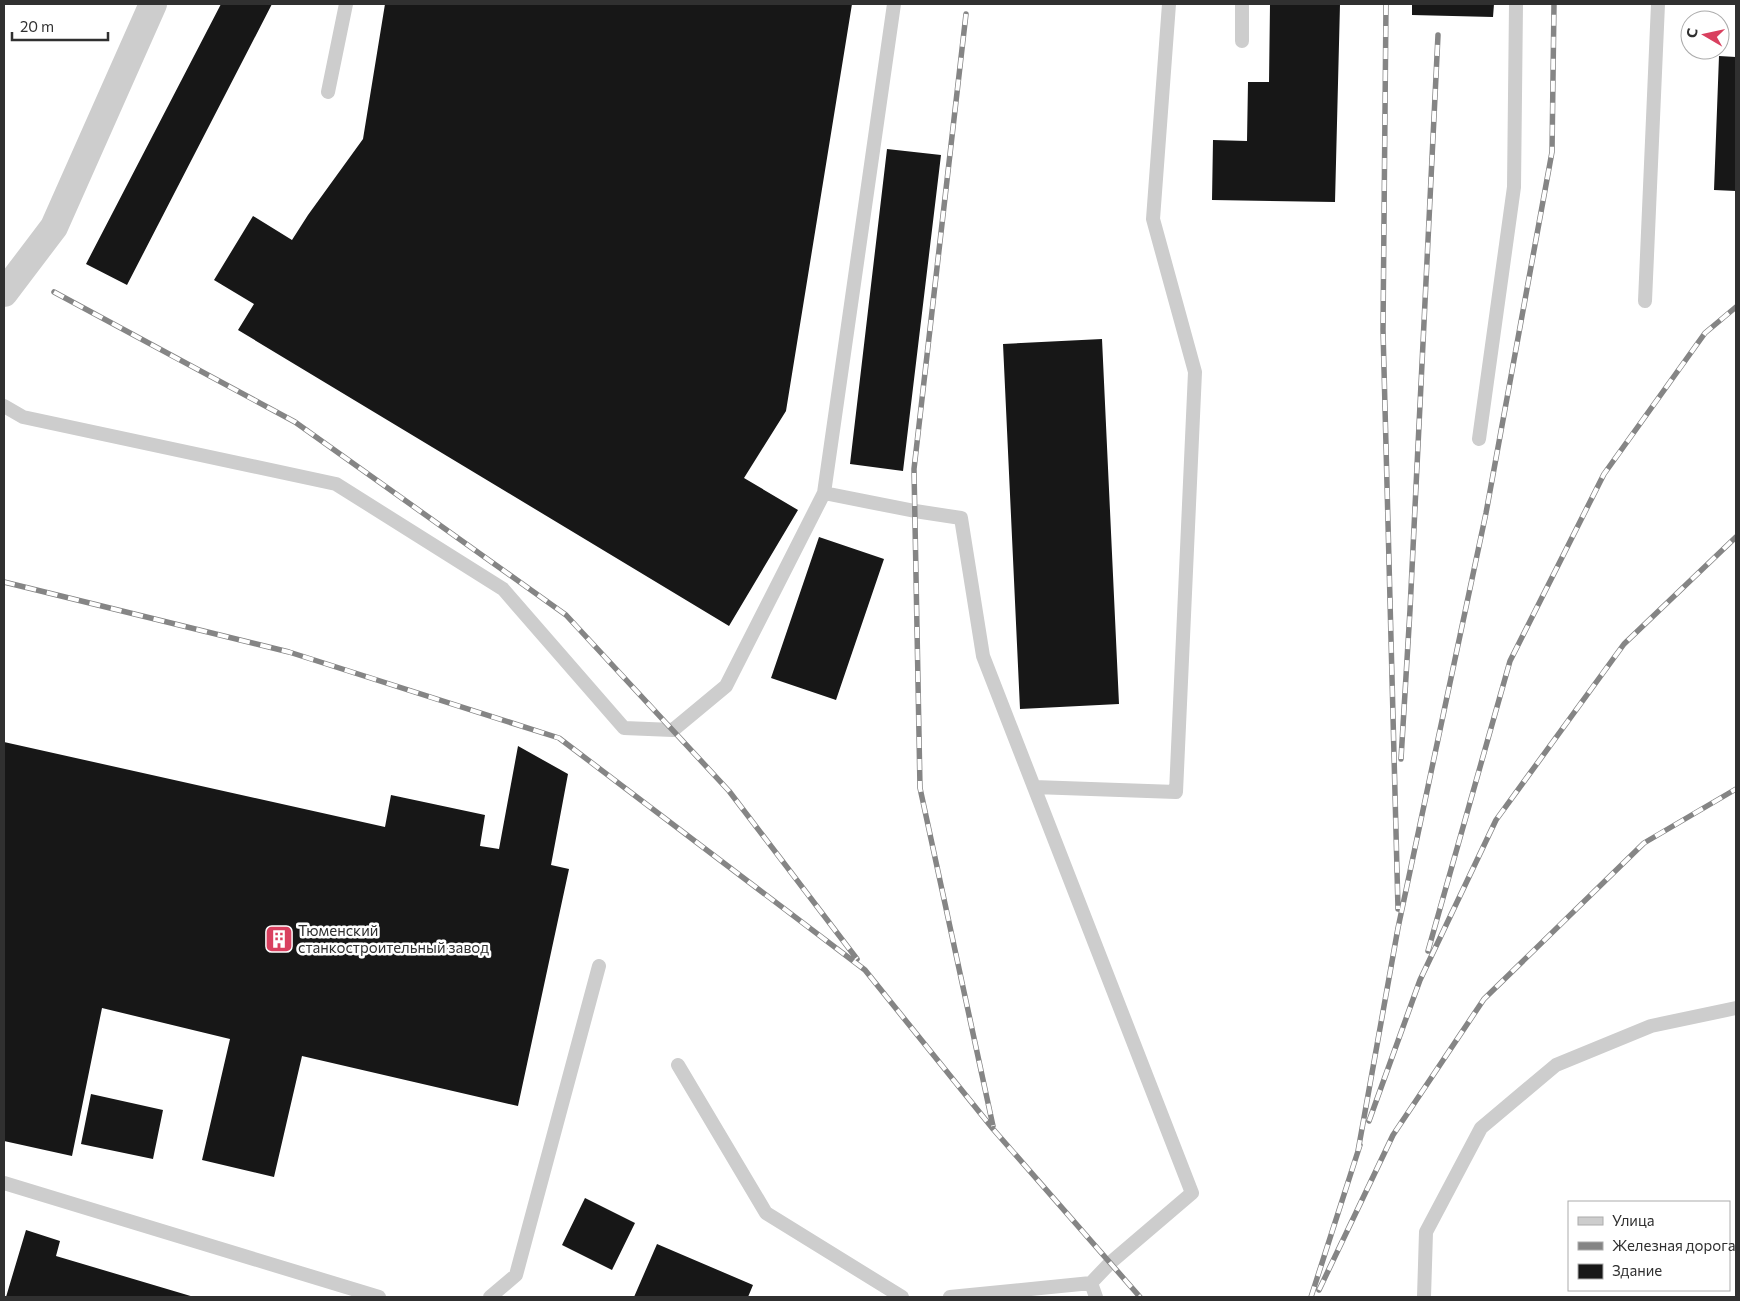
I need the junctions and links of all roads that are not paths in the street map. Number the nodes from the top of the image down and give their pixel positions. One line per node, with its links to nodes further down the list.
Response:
1 (153, 4): 10 (street)
2 (346, 4): 9 (lane)
3 (894, 4): 14 (lane)
4 (1168, 4): 15 (lane)
5 (1242, 4): 8 (lane)
6 (1516, 4): 13 (lane)
7 (1658, 4): 11 (lane)
8 (1242, 41)
9 (328, 92)
10 (4, 293)
11 (1645, 301)
12 (4, 406): 14 (lane)
13 (1479, 439)
14 (824, 493): 15 (lane)
15 (1034, 788): 20 (lane)
16 (599, 966): 22 (lane)
17 (1736, 1008): 26 (lane)
18 (678, 1065): 23 (lane)
19 (4, 1183): 21 (lane)
20 (1091, 1283): 24 (lane); 25 (lane)
21 (379, 1297)
22 (490, 1297)
23 (902, 1297)
24 (950, 1297)
25 (1096, 1297)
26 (1424, 1297)

